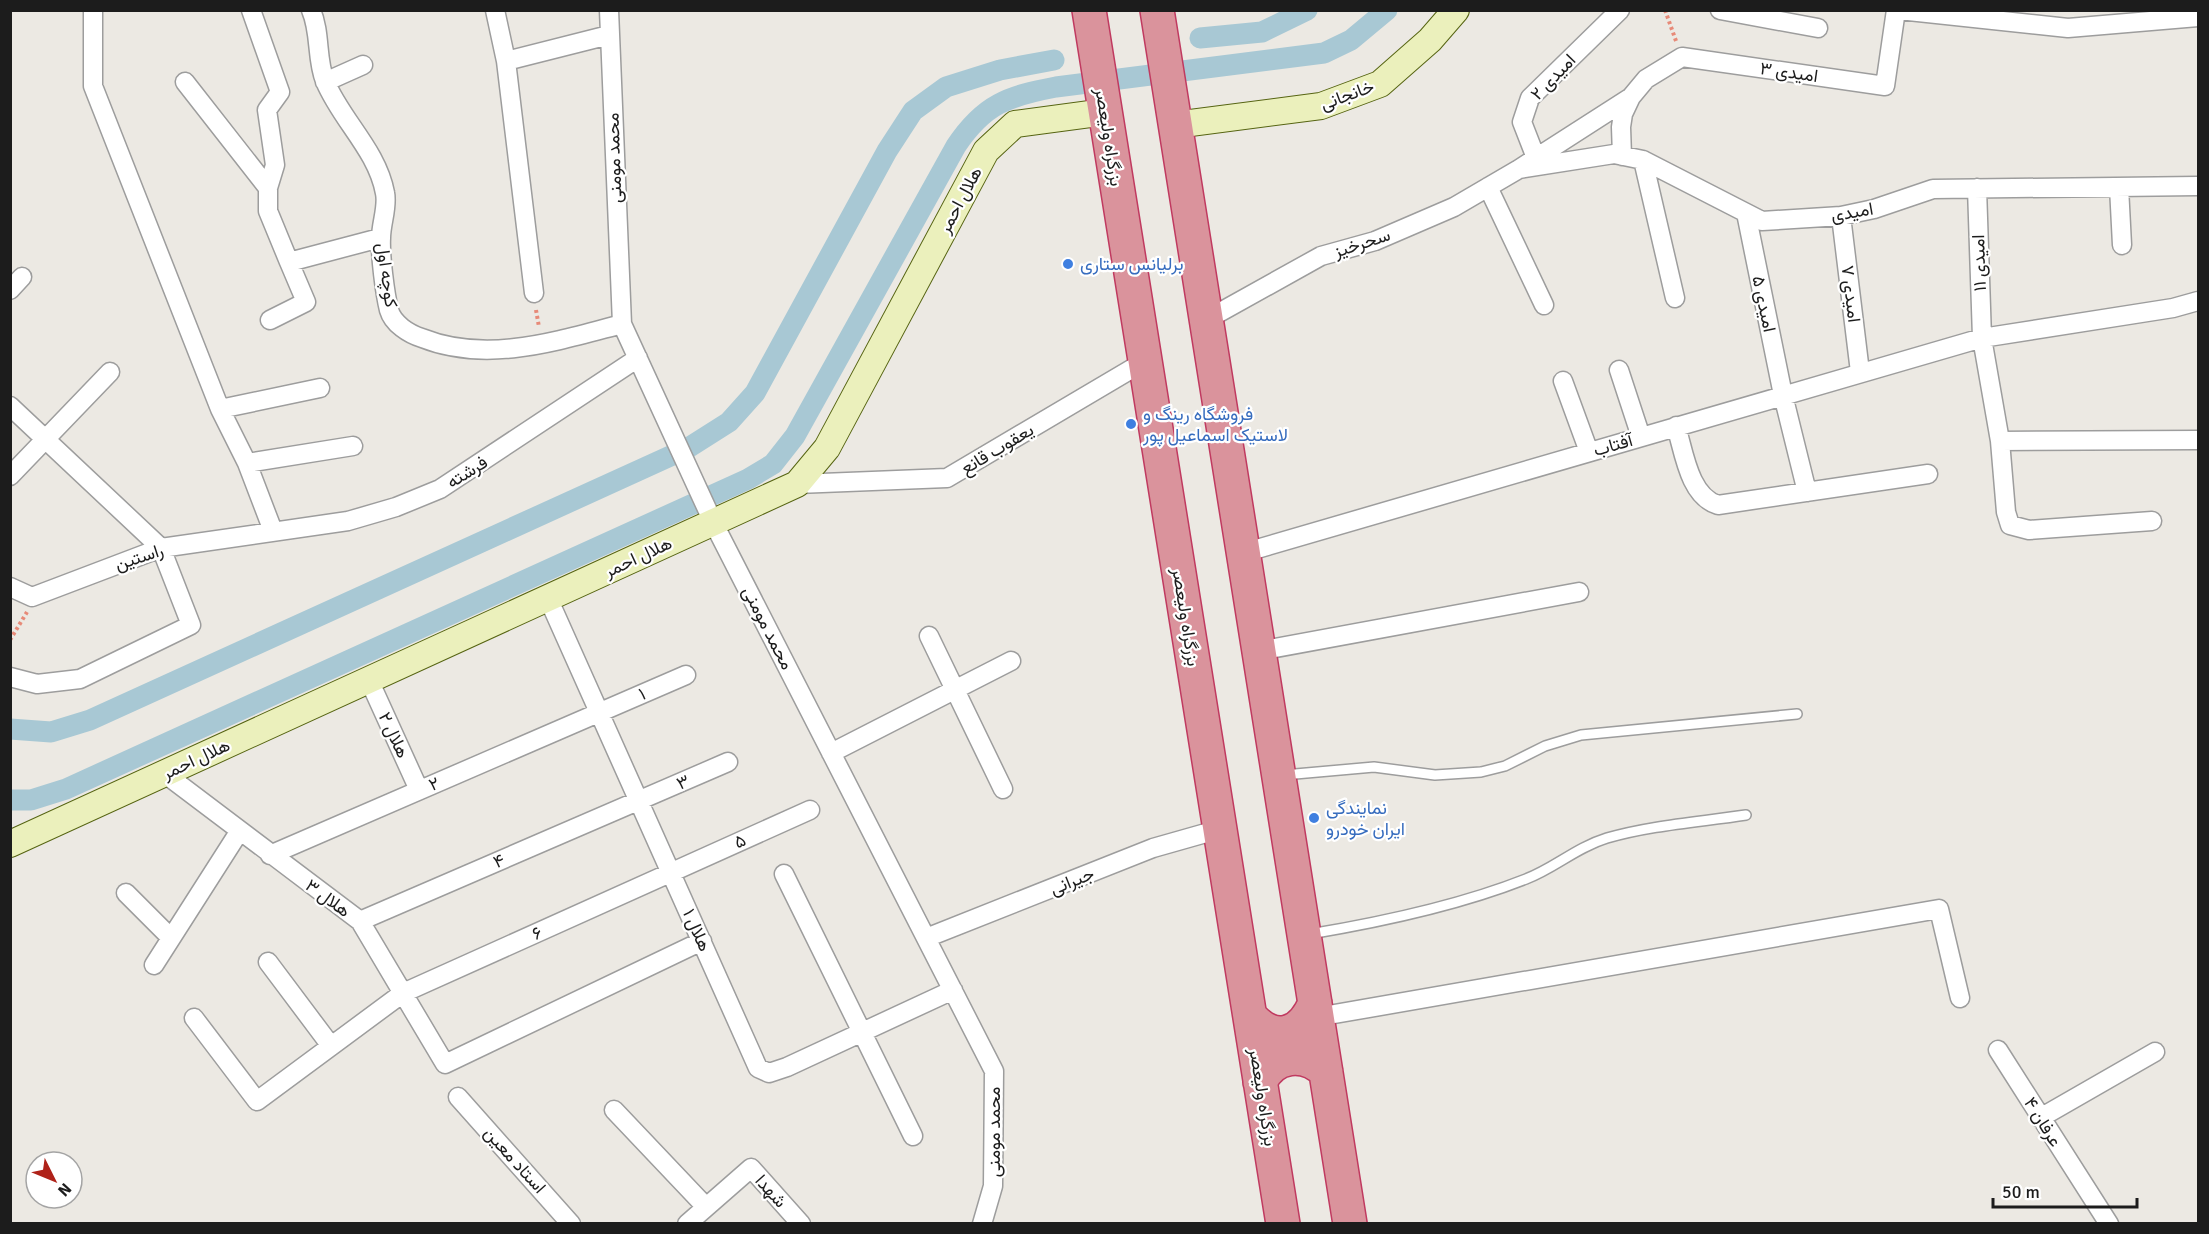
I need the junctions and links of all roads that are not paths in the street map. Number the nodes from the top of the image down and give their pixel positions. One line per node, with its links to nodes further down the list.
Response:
1 (251, 10): 29 (street)
2 (311, 10): 18 (street, کوچه اول)
3 (495, 10): 15 (street)
4 (609, 10): 14 (street, محمد مومنی)
5 (1089, 10): 20 (highway, بزرگراه ولیعصر)
6 (1156, 10): 21 (highway)
7 (1456, 10): 21 (main road, خانجانی)
8 (1620, 10): 23 (street, امیدی ۲)
9 (1720, 10): 13 (street)
10 (1898, 10): 12 (street, امیدی ۳); 19 (street, امیدی ۳)
11 (93, 11): 53 (street)
12 (2199, 17)
13 (1818, 28)
14 (609, 35): 15 (street); 42 (street, محمد مومنی)
15 (506, 61): 36 (street)
16 (363, 65): 18 (street)
17 (185, 82): 29 (street)
18 (325, 82): 33 (street, کوچه اول)
19 (1631, 97): 22 (street); 23 (street)
20 (1105, 112): 45 (highway, بزرگراه ولیعصر); 64 (main road, هلال احمر)
21 (1175, 125): 41 (highway)
22 (1622, 156): 24 (street, امیدی); 25 (street, امیدی)
23 (1536, 158): 25 (street)
24 (1643, 160): 31 (street, امیدی); 37 (street)
25 (1519, 169): 27 (street, سحرخیز)
26 (2199, 186): 28 (street, امیدی)
27 (1488, 187): 39 (street); 41 (street, سحرخیز)
28 (2119, 187): 30 (street, امیدی); 34 (street)
29 (268, 188): 35 (street)
30 (1977, 188): 32 (street, امیدی); 43 (street, امیدی ۱۱)
31 (1746, 213): 32 (street, امیدی); 51 (street, امیدی ۵)
32 (1841, 216): 48 (street, امیدی ۷)
33 (381, 238): 35 (street); 42 (street, کوچه اول)
34 (2122, 245)
35 (289, 262): 40 (street)
36 (534, 293)
37 (1675, 298)
38 (2199, 301): 43 (street, آفتاب)
39 (1544, 305)
40 (270, 320)
41 (1206, 320): 70 (highway)
42 (622, 324): 44 (street, محمد مومنی)
43 (1982, 338): 48 (street, آفتاب); 58 (street, امیدی ۱۱)
44 (638, 358): 66 (street, محمد مومنی); 68 (street, فرشته)
45 (1145, 361): 64 (street, یعقوب قانع); 92 (highway, بزرگراه ولیعصر)
46 (1619, 370): 55 (street)
47 (110, 372): 56 (street)
48 (1860, 372): 51 (street, آفتاب)
49 (1563, 381): 60 (street)
50 (320, 388): 53 (street)
51 (1783, 395): 54 (street, آفتاب); 65 (street, امیدی ۵)
52 (10, 406): 56 (street)
53 (220, 409): 61 (street)
54 (1676, 426): 55 (street, آفتاب); 65 (street)
55 (1641, 436): 60 (street, آفتاب)
56 (45, 439): 63 (street); 69 (street)
57 (2199, 440): 58 (street)
58 (2000, 441): 67 (street, امیدی ۱۱)
59 (353, 446): 61 (street)
60 (1589, 452): 70 (street, آفتاب)
61 (246, 463): 68 (street)
62 (1928, 474): 65 (street)
63 (10, 476)
64 (797, 484): 66 (main road, هلال احمر)
65 (1807, 492)
66 (711, 516): 73 (main road, هلال احمر); 83 (street, محمد مومنی)
67 (2152, 521)
68 (273, 531): 69 (street, راستین)
69 (161, 548): 71 (street, راستین); 78 (street)
70 (1243, 553): 75 (highway)
71 (10, 587)
72 (1579, 592): 75 (street)
73 (548, 598): 79 (main road, هلال احمر); 81 (street, هلال ۱)
74 (929, 636): 80 (street)
75 (1259, 651): 86 (highway)
76 (1011, 661): 80 (street)
77 (686, 675): 81 (street, ۱)
78 (10, 677)
79 (369, 680): 85 (main road, هلال احمر); 88 (street, هلال ۲)
80 (956, 691): 83 (street); 87 (street)
81 (599, 712): 88 (street, ۲); 89 (street, هلال ۱)
82 (1797, 714): 86 (lane)
83 (831, 753): 102 (street, محمد مومنی)
84 (728, 762): 89 (street, ۳)
85 (165, 774): 93 (street, هلال ۳); 94 (main road, هلال احمر)
86 (1279, 775): 100 (highway)
87 (1003, 789)
88 (419, 790): 95 (street, ۲)
89 (639, 801): 96 (street, هلال ۱); 99 (street, ۴)
90 (810, 810): 96 (street, ۵)
91 (1746, 815): 100 (lane)
92 (1220, 829): 102 (street, جیرانی); 110 (highway, بزرگراه ولیعصر)
93 (239, 832): 95 (street, هلال ۳); 101 (street)
94 (10, 844)
95 (270, 855): 99 (street, هلال ۳)
96 (671, 873): 103 (street, هلال ۱); 107 (street, ۶)
97 (784, 874): 112 (street)
98 (126, 893): 101 (street)
99 (360, 921): 107 (street, هلال ۳)
100 (1304, 934): 109 (highway)
101 (171, 938): 105 (street)
102 (926, 938): 106 (street, محمد مومنی)
103 (702, 942): 107 (street, هلال ۳); 112 (street, هلال ۱)
104 (268, 962): 113 (street)
105 (154, 965)
106 (953, 990): 112 (street, هلال ۱); 126 (street, محمد مومنی)
107 (404, 993): 113 (street, ۶)
108 (1960, 998): 109 (street)
109 (1316, 1010): 110 (highway); 116 (highway)
110 (1250, 1016): 117 (highway, بزرگراه ولیعصر)
111 (194, 1018): 113 (street, ۶)
112 (862, 1033): 121 (street)
113 (331, 1047)
114 (1998, 1050): 120 (street, عرفان ۴)
115 (2155, 1052): 120 (street)
116 (1326, 1072): 117 (highway); 128 (highway)
117 (1260, 1082): 127 (highway, بزرگراه ولیعصر)
118 (458, 1097): 123 (street, استاد معین)
119 (614, 1110): 122 (street)
120 (2040, 1118): 129 (street, عرفان ۴)
121 (913, 1136)
122 (706, 1207): 124 (street, شهدا); 125 (street, شهدا)
123 (571, 1224)
124 (687, 1224)
125 (801, 1224)
126 (982, 1224)
127 (1283, 1224)
128 (1350, 1224)
129 (2109, 1224)

